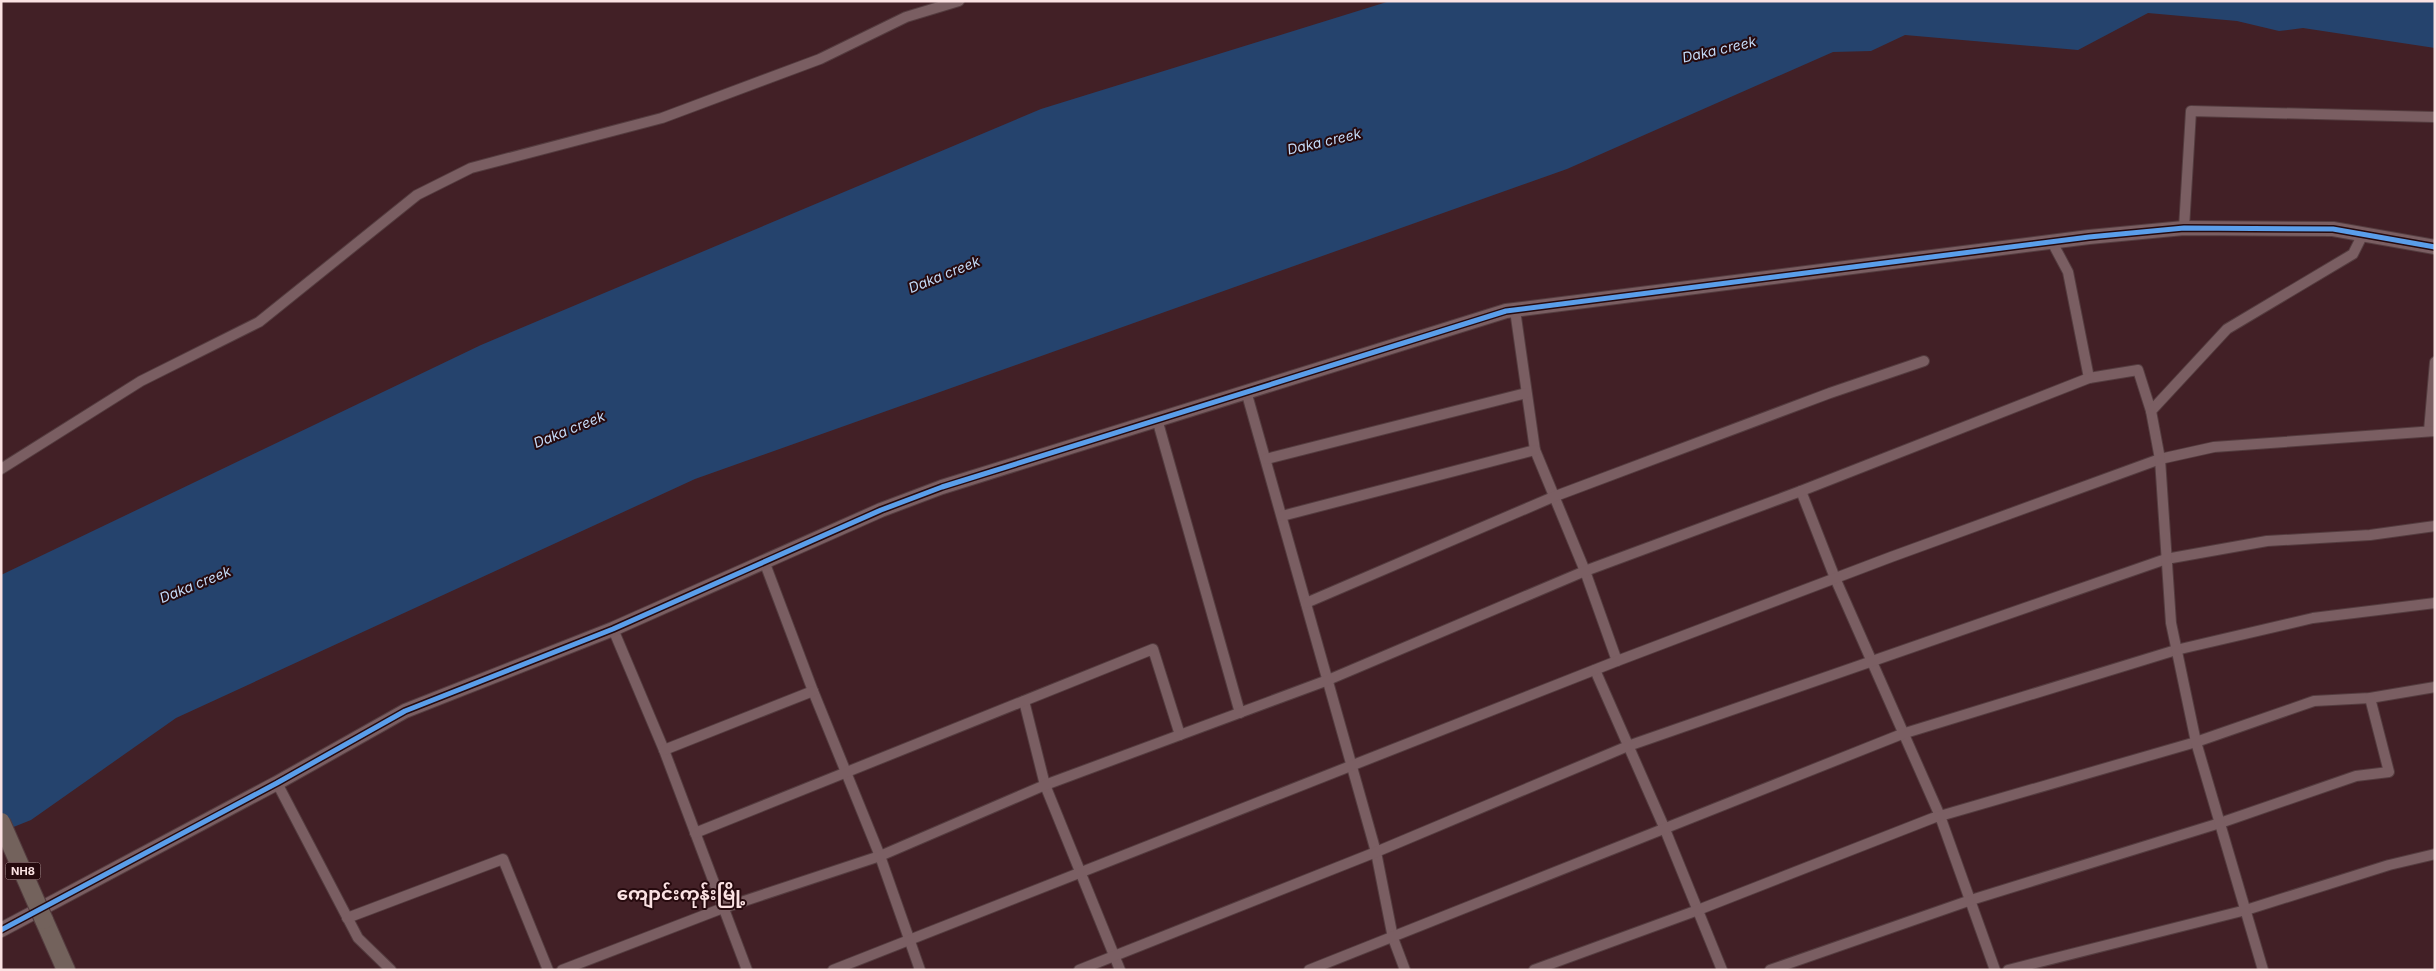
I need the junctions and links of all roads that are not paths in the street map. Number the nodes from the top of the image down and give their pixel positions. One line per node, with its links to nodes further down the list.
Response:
1 (959, 1): 19 (street)
2 (2435, 117): 3 (street)
3 (2184, 228): 4 (street); 5 (street)
4 (2362, 234): 6 (street); 13 (street)
5 (2052, 242): 7 (street); 10 (street)
6 (2435, 247)
7 (1515, 310): 11 (street); 12 (street)
8 (1924, 361): 21 (street)
9 (2435, 362): 15 (street)
10 (2089, 378): 13 (street); 20 (street)
11 (1246, 391): 14 (street); 17 (street)
12 (1526, 393): 16 (street); 17 (street)
13 (2152, 411): 18 (street)
14 (1156, 419): 25 (street); 40 (street)
15 (2432, 431): 18 (street)
16 (1535, 450): 21 (street); 22 (street)
17 (1266, 459): 22 (street)
18 (2160, 459): 24 (street); 27 (street)
19 (1, 469)
20 (1801, 491): 26 (street); 27 (street)
21 (1553, 497): 26 (street); 28 (street)
22 (1282, 516): 28 (street)
23 (2435, 526): 24 (street)
24 (2166, 559): 31 (street); 33 (street)
25 (764, 561): 30 (street); 37 (street)
26 (1585, 571): 32 (street); 35 (street)
27 (1835, 578): 32 (street); 33 (street)
28 (1306, 603): 35 (street)
29 (2435, 603): 31 (street)
30 (613, 629): 45 (street); 48 (street)
31 (2176, 650): 41 (street); 43 (street)
32 (1617, 662): 34 (street)
33 (1871, 662): 41 (street); 44 (street)
34 (1595, 670): 44 (street); 46 (street)
35 (1328, 680): 40 (street); 46 (street)
36 (2435, 687): 38 (street)
37 (813, 691): 45 (street); 47 (street)
38 (2370, 698): 43 (street); 52 (street)
39 (1024, 701): 42 (street); 47 (street); 49 (street)
40 (1240, 713): 42 (street)
41 (1902, 734): 50 (street); 53 (street)
42 (1180, 735): 49 (street)
43 (2196, 742): 50 (street); 52 (street)
44 (1628, 746): 53 (street); 55 (street)
45 (664, 750): 54 (street)
46 (1352, 766): 55 (street); 58 (street)
47 (846, 772): 54 (street); 57 (street)
48 (277, 783): 63 (street); 64 (street)
49 (1045, 785): 57 (street); 58 (street)
50 (1940, 816): 59 (street); 61 (street)
51 (1, 822): 68 (highway, NH8, bridge)
52 (2220, 823): 59 (street); 62 (street)
53 (1664, 828): 61 (street); 65 (street)
54 (695, 833): 60 (street)
55 (1376, 852): 65 (street); 67 (street)
56 (2435, 854): 62 (street)
57 (880, 856): 60 (street); 66 (street)
58 (1082, 872): 66 (street); 67 (street)
59 (1971, 900): 81 (street); 82 (street)
60 (723, 908): 71 (street); 72 (street)
61 (1698, 910): 79 (street); 80 (street)
62 (2246, 910): 83 (street); 84 (street)
63 (347, 918): 69 (street); 70 (street)
64 (1, 930)
65 (1393, 938): 77 (street); 78 (street)
66 (908, 940): 73 (street); 74 (street)
67 (1114, 956): 75 (street); 76 (street)
68 (66, 970)
69 (391, 970)
70 (548, 970)
71 (562, 970)
72 (747, 970)
73 (833, 970)
74 (920, 970)
75 (1079, 970)
76 (1120, 970)
77 (1309, 970)
78 (1406, 970)
79 (1534, 970)
80 (1722, 970)
81 (1770, 970)
82 (1995, 970)
83 (2008, 970)
84 (2263, 970)

